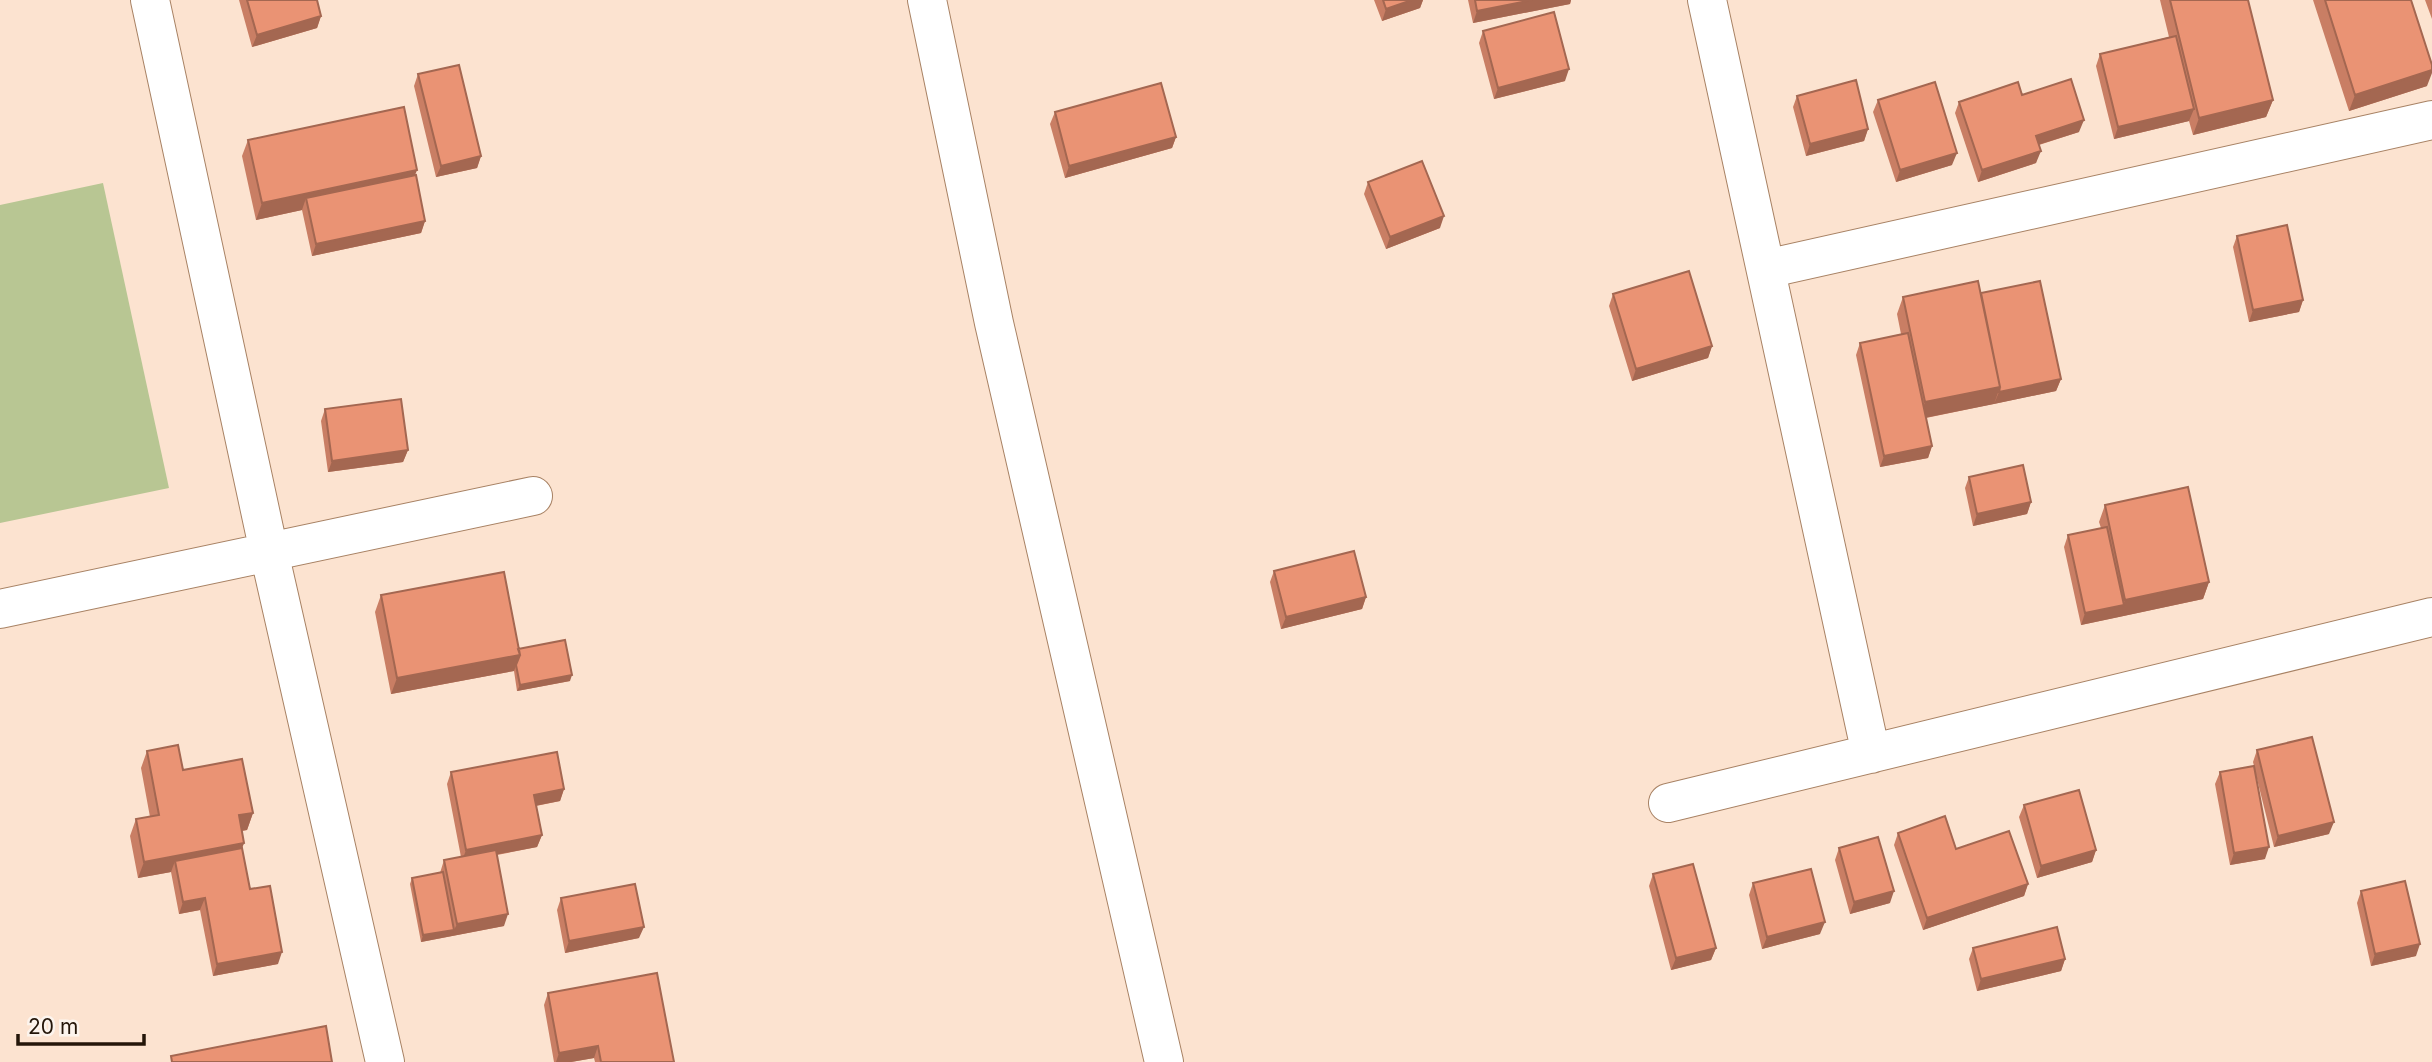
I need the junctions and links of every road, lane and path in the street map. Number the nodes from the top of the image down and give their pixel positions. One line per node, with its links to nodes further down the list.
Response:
1 (150, 0): 7 (street)
2 (927, 0): 13 (street)
3 (1707, 0): 5 (street)
4 (2432, 120): 5 (street)
5 (1766, 268): 10 (street)
6 (533, 496): 7 (street)
7 (269, 552): 8 (street); 12 (street)
8 (0, 609)
9 (2432, 617): 10 (street)
10 (1871, 754): 11 (street)
11 (1668, 803)
12 (384, 1062)
13 (1164, 1062)

